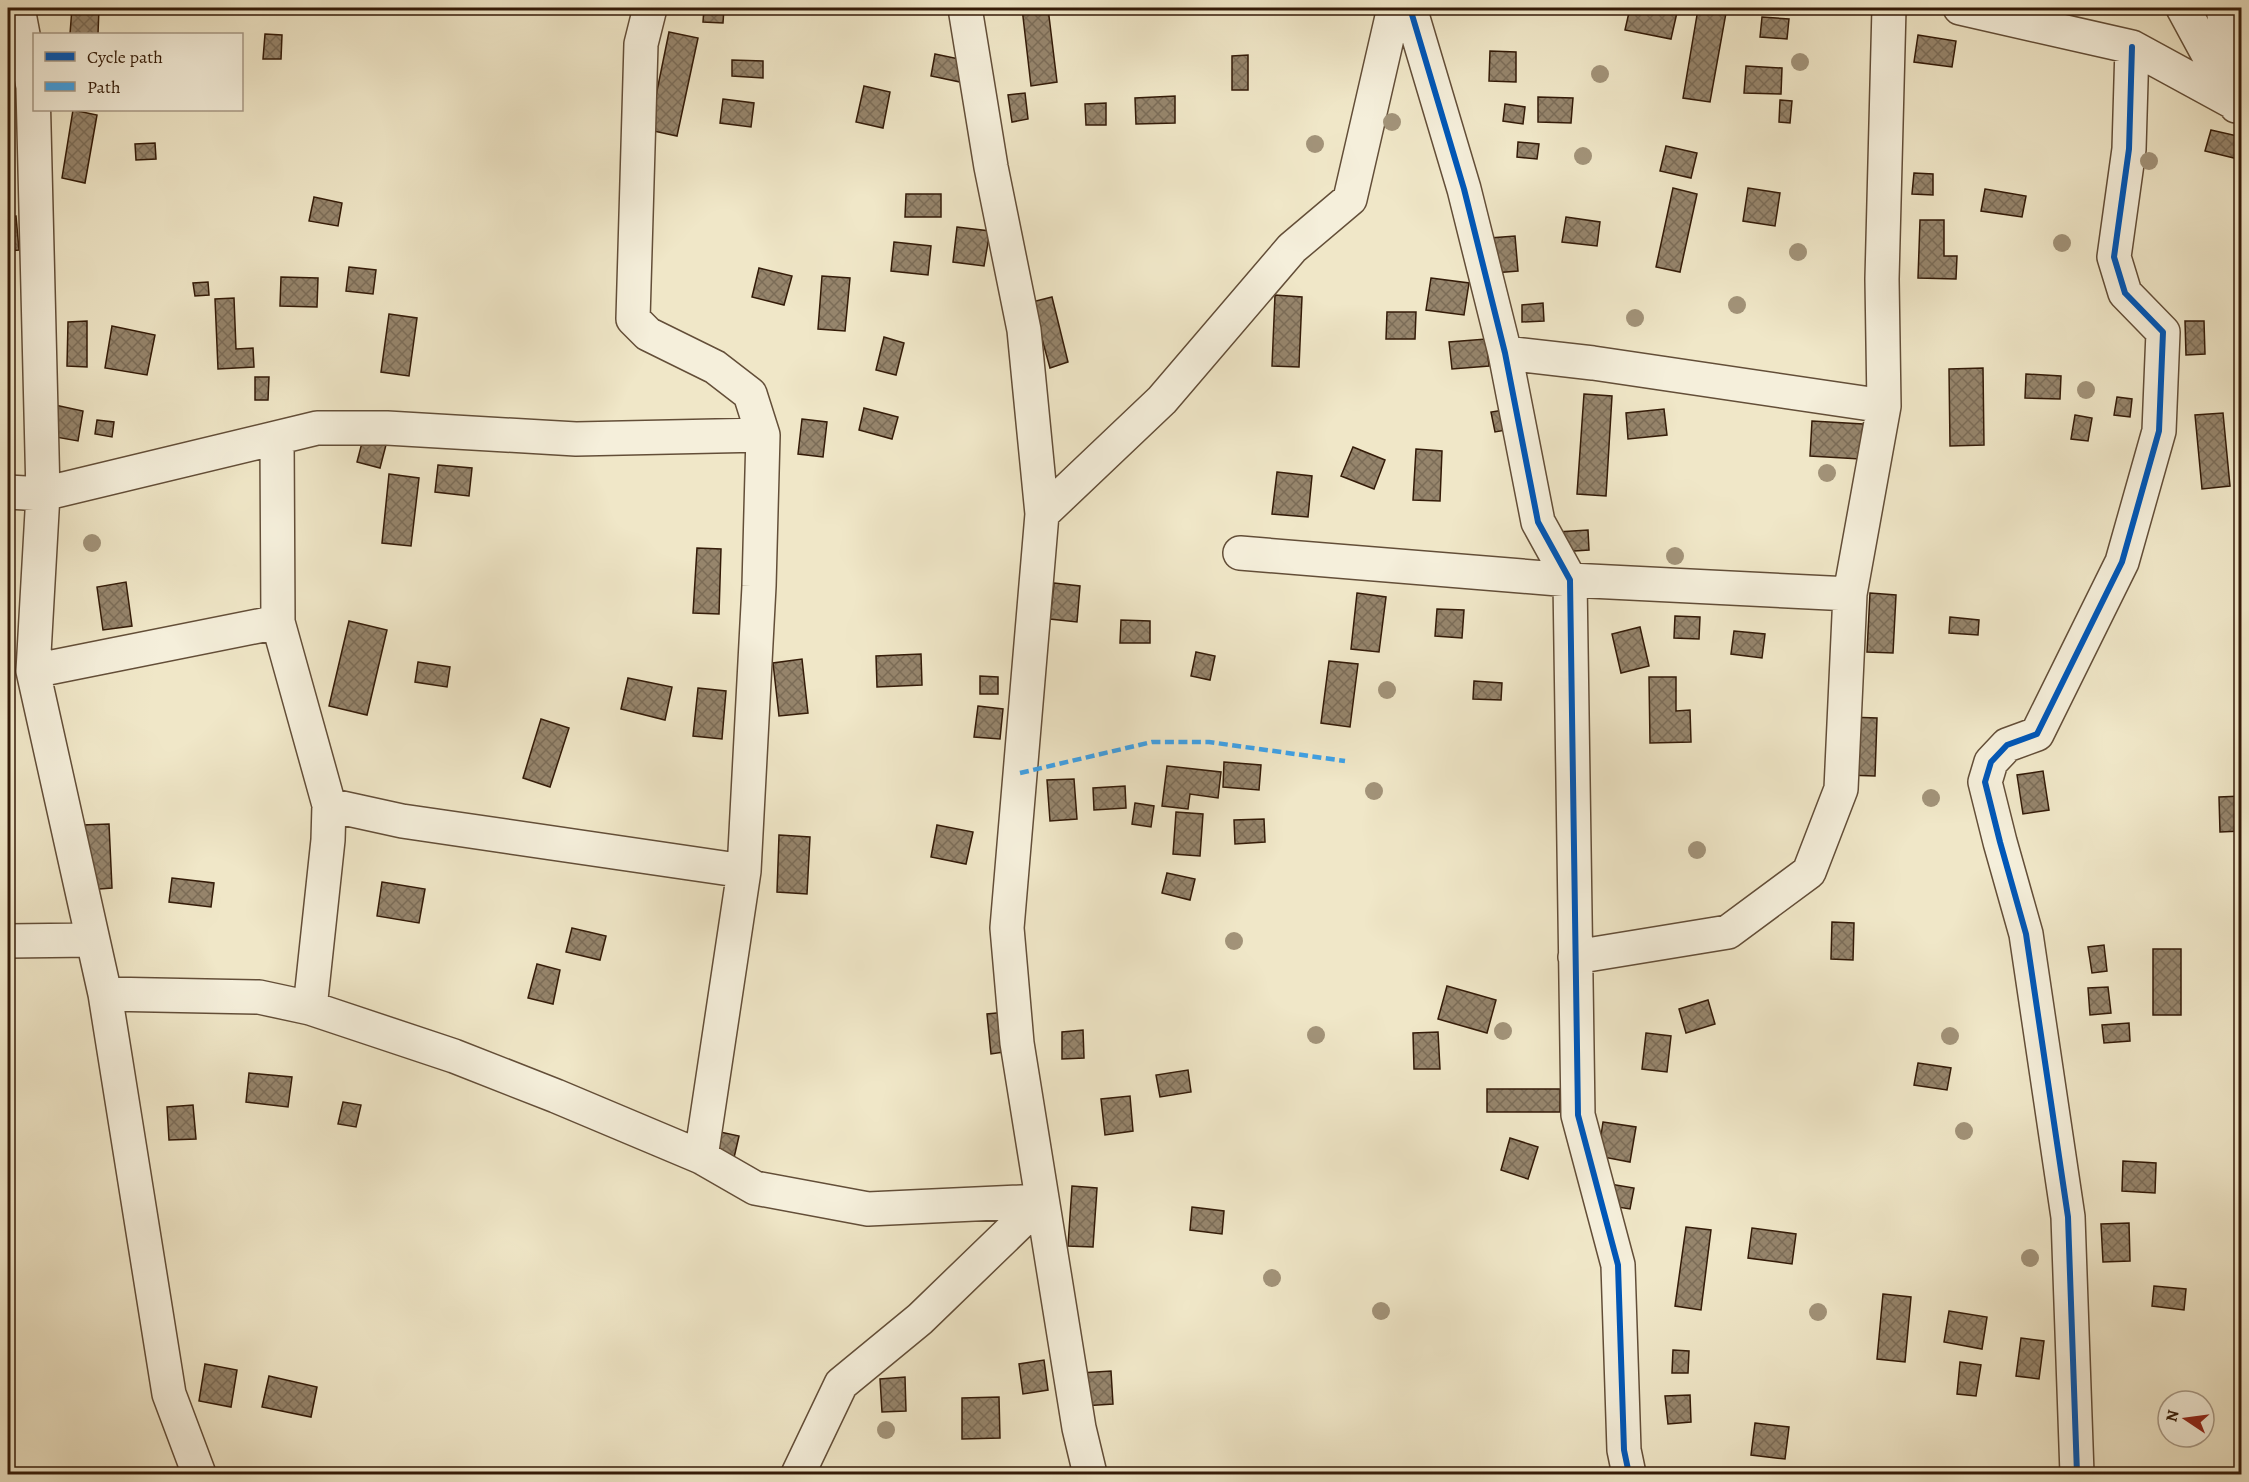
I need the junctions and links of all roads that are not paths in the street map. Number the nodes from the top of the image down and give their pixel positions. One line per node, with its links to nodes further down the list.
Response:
1 (18, 8): 11 (street)
2 (650, 8): 16 (street)
3 (965, 8): 20 (street)
4 (1394, 8): 20 (street)
5 (1410, 8): 14 (street)
6 (1889, 8): 15 (street)
7 (1960, 8): 10 (street)
8 (2183, 8): 12 (street)
9 (2223, 8): 12 (street)
10 (2132, 47): 12 (street); 39 (street)
11 (33, 87)
12 (2239, 107)
13 (34, 111): 19 (street)
14 (1505, 353): 15 (street); 22 (street)
15 (1884, 406): 23 (street)
16 (763, 435): 17 (street); 27 (street)
17 (277, 438): 19 (street); 24 (street)
18 (8, 492): 19 (street)
19 (44, 494): 25 (street)
20 (1042, 514): 34 (street)
21 (1240, 553): 22 (street)
22 (1570, 580): 23 (street); 30 (street)
23 (1850, 594): 30 (street)
24 (278, 622): 25 (street); 26 (street)
25 (33, 671): 28 (street)
26 (329, 805): 27 (street); 32 (street)
27 (744, 871): 33 (street)
28 (92, 940): 29 (street); 31 (street)
29 (8, 941)
30 (1575, 957): 38 (street)
31 (105, 994): 32 (street); 35 (street)
32 (310, 1008): 33 (street)
33 (701, 1157): 34 (street)
34 (1042, 1201): 36 (street); 37 (street)
35 (199, 1474)
36 (798, 1474)
37 (1090, 1474)
38 (1629, 1474)
39 (2077, 1474)

